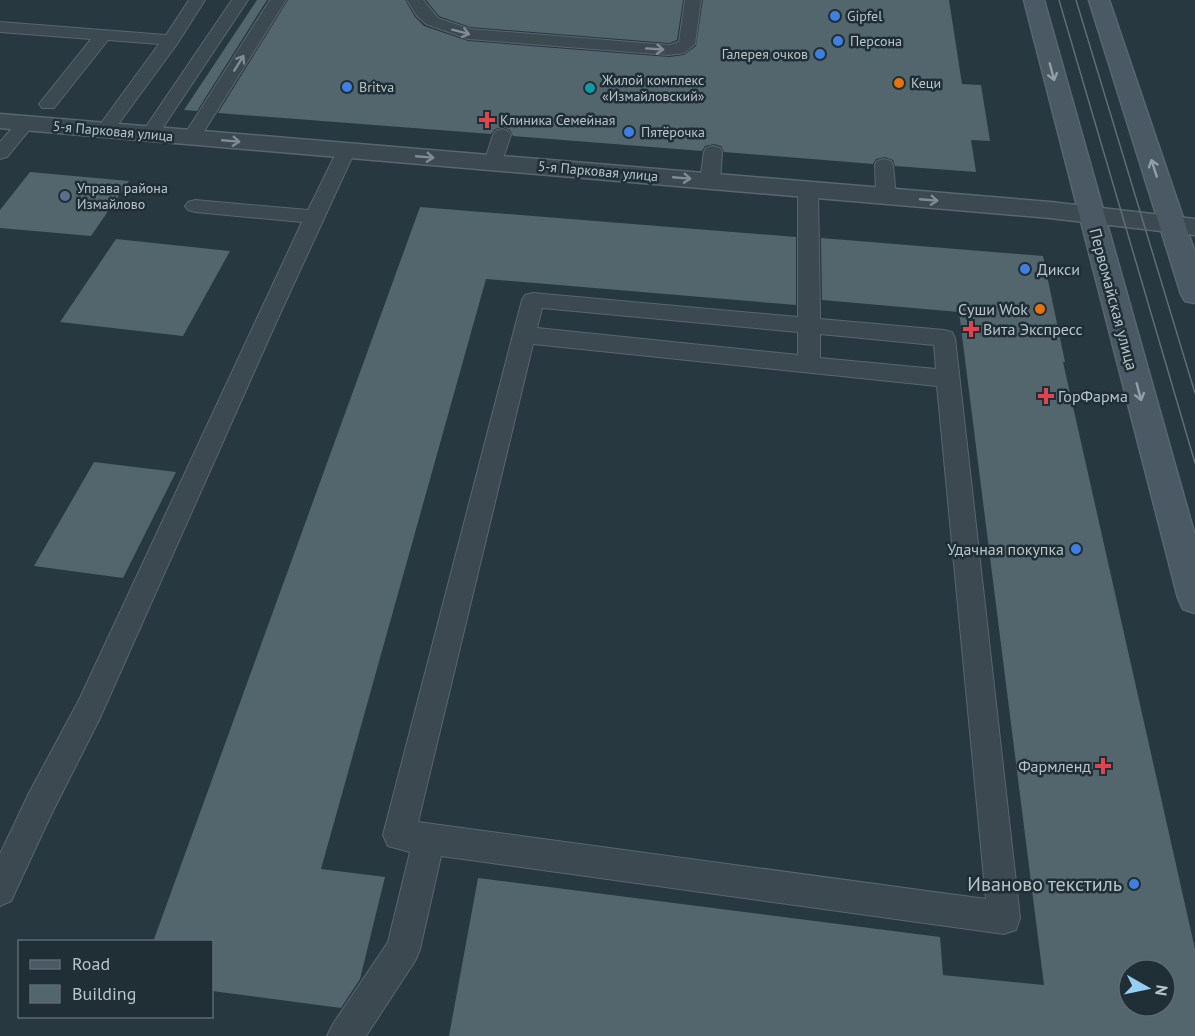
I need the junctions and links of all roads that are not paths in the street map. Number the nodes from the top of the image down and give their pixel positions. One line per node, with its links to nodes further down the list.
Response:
1 (197, 0): 10 (lane)
2 (240, 0): 15 (lane)
3 (278, 0): 17 (lane, one-way to 3)
4 (415, 0): 5 (lane, one-way to 5)
5 (693, 0)
6 (1034, 0): 27 (main road, Первомайская улица, one-way to 27)
7 (1099, 0): 29 (main road, one-way to 7)
8 (0, 27): 9 (lane)
9 (103, 35): 10 (lane); 11 (lane)
10 (171, 40): 14 (lane)
11 (48, 104)
12 (0, 121): 13 (street, 5-я Парковая улица)
13 (26, 123): 14 (street, 5-я Парковая улица); 20 (lane)
14 (105, 130): 15 (street, 5-я Парковая улица)
15 (150, 134): 17 (street, 5-я Парковая улица)
16 (502, 135): 21 (lane)
17 (192, 137): 18 (street, 5-я Парковая улица, one-way to 18)
18 (346, 151): 21 (street, 5-я Парковая улица, one-way to 21); 28 (lane)
19 (713, 152): 23 (lane)
20 (0, 153)
21 (493, 163): 23 (street, 5-я Парковая улица, one-way to 23)
22 (884, 165): 25 (lane)
23 (710, 181): 24 (street, 5-я Парковая улица)
24 (808, 189): 25 (street, 5-я Парковая улица); 31 (lane)
25 (886, 196): 27 (street, 5-я Парковая улица, one-way to 27)
26 (195, 206): 28 (lane)
27 (1090, 214): 29 (street, 5-я Парковая улица); 35 (main road, Первомайская улица, one-way to 35)
28 (316, 217): 37 (lane)
29 (1183, 225): 30 (main road)
30 (1195, 294)
31 (809, 326): 32 (lane); 33 (lane); 34 (lane)
32 (524, 335): 33 (lane); 36 (lane)
33 (808, 365): 34 (lane)
34 (947, 379): 36 (lane)
35 (1195, 598)
36 (429, 839): 38 (lane)
37 (0, 890)
38 (345, 1036)

